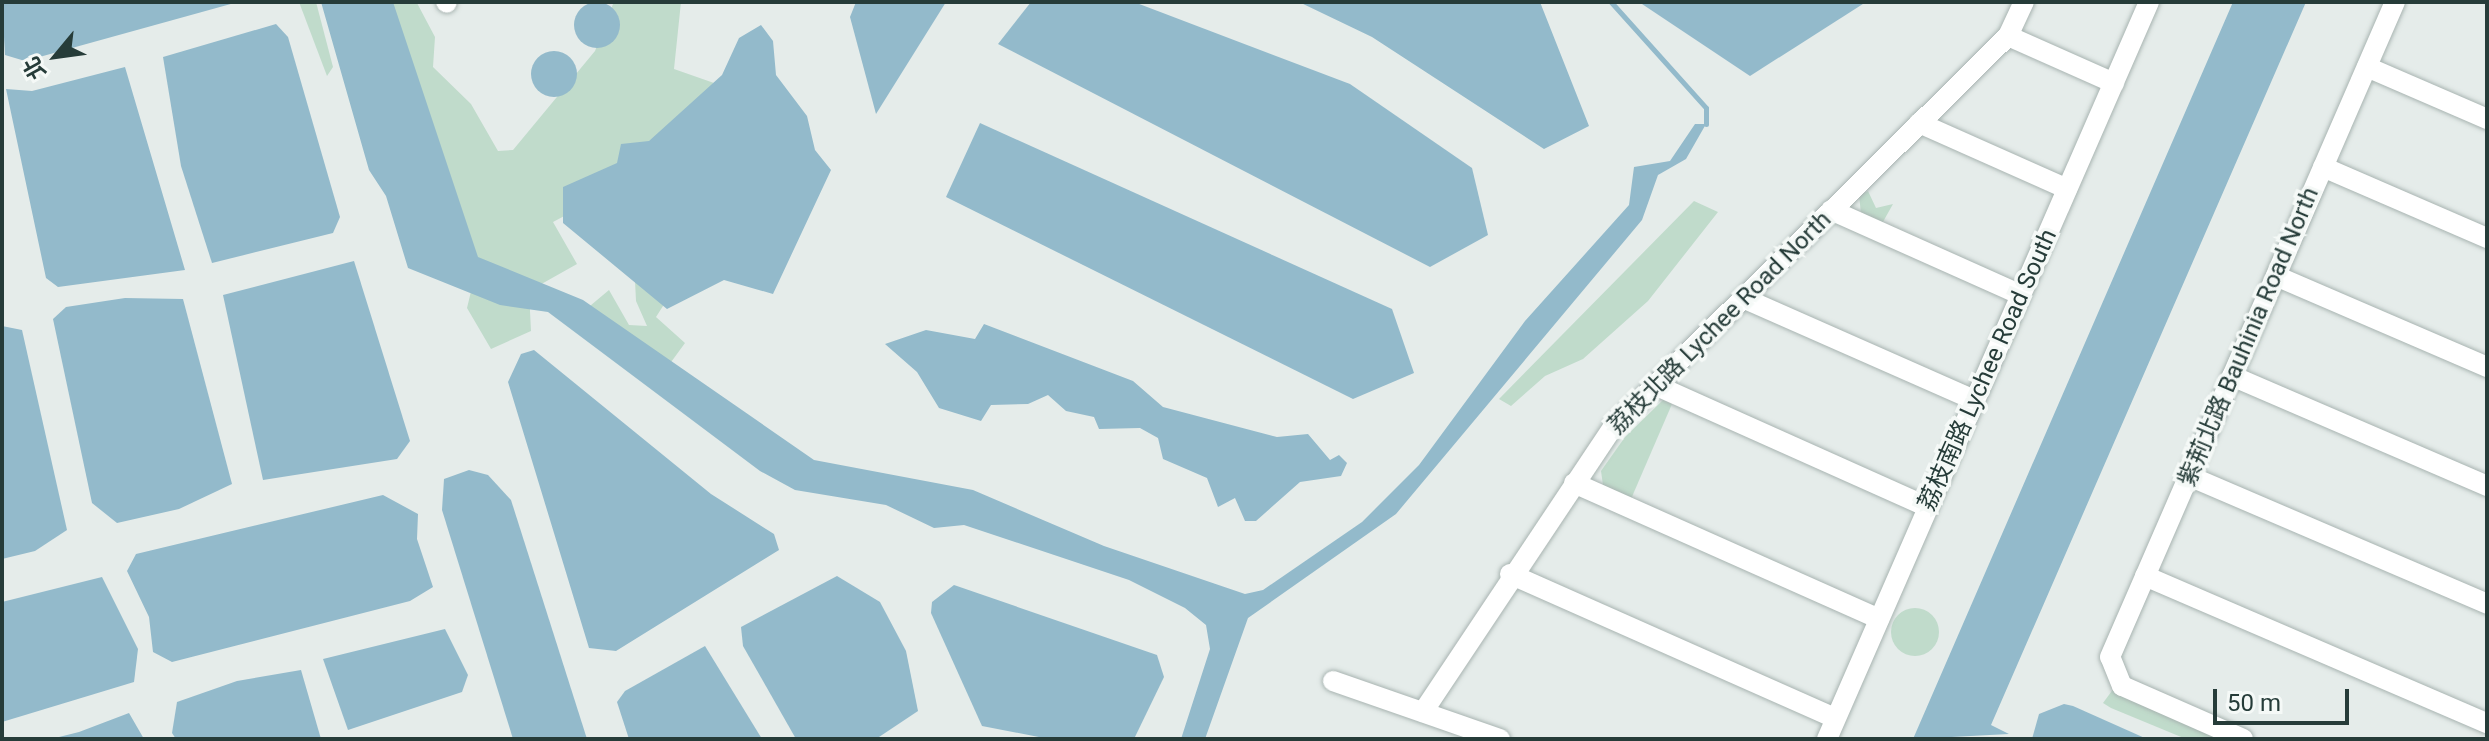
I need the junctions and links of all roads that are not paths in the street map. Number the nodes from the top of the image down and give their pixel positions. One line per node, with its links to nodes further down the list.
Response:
1 (2024, 2): 4 (street, 荔枝北路 Lychee Road North)
2 (2149, 2): 6 (street, 荔枝南路 Lychee Road South)
3 (2395, 2): 5 (street, 紫荊北路 Bauhinia Road North)
4 (2008, 36): 6 (street); 8 (street, 荔枝北路 Lychee Road North)
5 (2367, 67): 7 (street); 9 (street, 紫荊北路 Bauhinia Road North)
6 (2114, 83): 10 (street, 荔枝南路 Lychee Road South)
7 (2487, 119)
8 (1919, 123): 10 (street); 11 (street, 荔枝北路 Lychee Road North)
9 (2323, 167): 12 (street); 13 (street, 紫荊北路 Bauhinia Road North)
10 (2067, 189): 14 (street, 荔枝南路 Lychee Road South)
11 (1831, 210): 14 (street); 15 (street, 荔枝北路 Lychee Road North)
12 (2487, 238)
13 (2276, 276): 16 (street); 17 (street, 紫荊北路 Bauhinia Road North)
14 (2021, 295): 19 (street, 荔枝南路 Lychee Road South)
15 (1743, 298): 18 (street, 荔枝北路 Lychee Road North); 19 (street)
16 (2487, 367)
17 (2232, 376): 20 (street, 紫荊北路 Bauhinia Road North); 22 (street)
18 (1655, 385): 21 (street, 荔枝北路 Lychee Road North); 23 (street)
19 (1974, 400): 23 (street, 荔枝南路 Lychee Road South)
20 (2189, 476): 25 (street, 紫荊北路 Bauhinia Road North); 26 (street)
21 (1574, 483): 24 (street, 荔枝北路 Lychee Road North); 27 (street)
22 (2487, 486)
23 (1928, 507): 27 (street, 荔枝南路 Lychee Road South)
24 (1510, 574): 29 (street, 荔枝北路 Lychee Road North); 30 (street)
25 (2145, 576): 31 (street); 34 (street, 紫荊北路 Bauhinia Road North)
26 (2487, 604)
27 (1879, 619): 30 (street, 荔枝南路 Lychee Road South)
28 (1333, 681): 29 (street)
29 (1423, 712): 32 (street)
30 (1835, 718): 33 (street, 荔枝南路 Lychee Road South)
31 (2487, 723)
32 (1500, 739)
33 (1827, 739)
34 (2243, 739)

